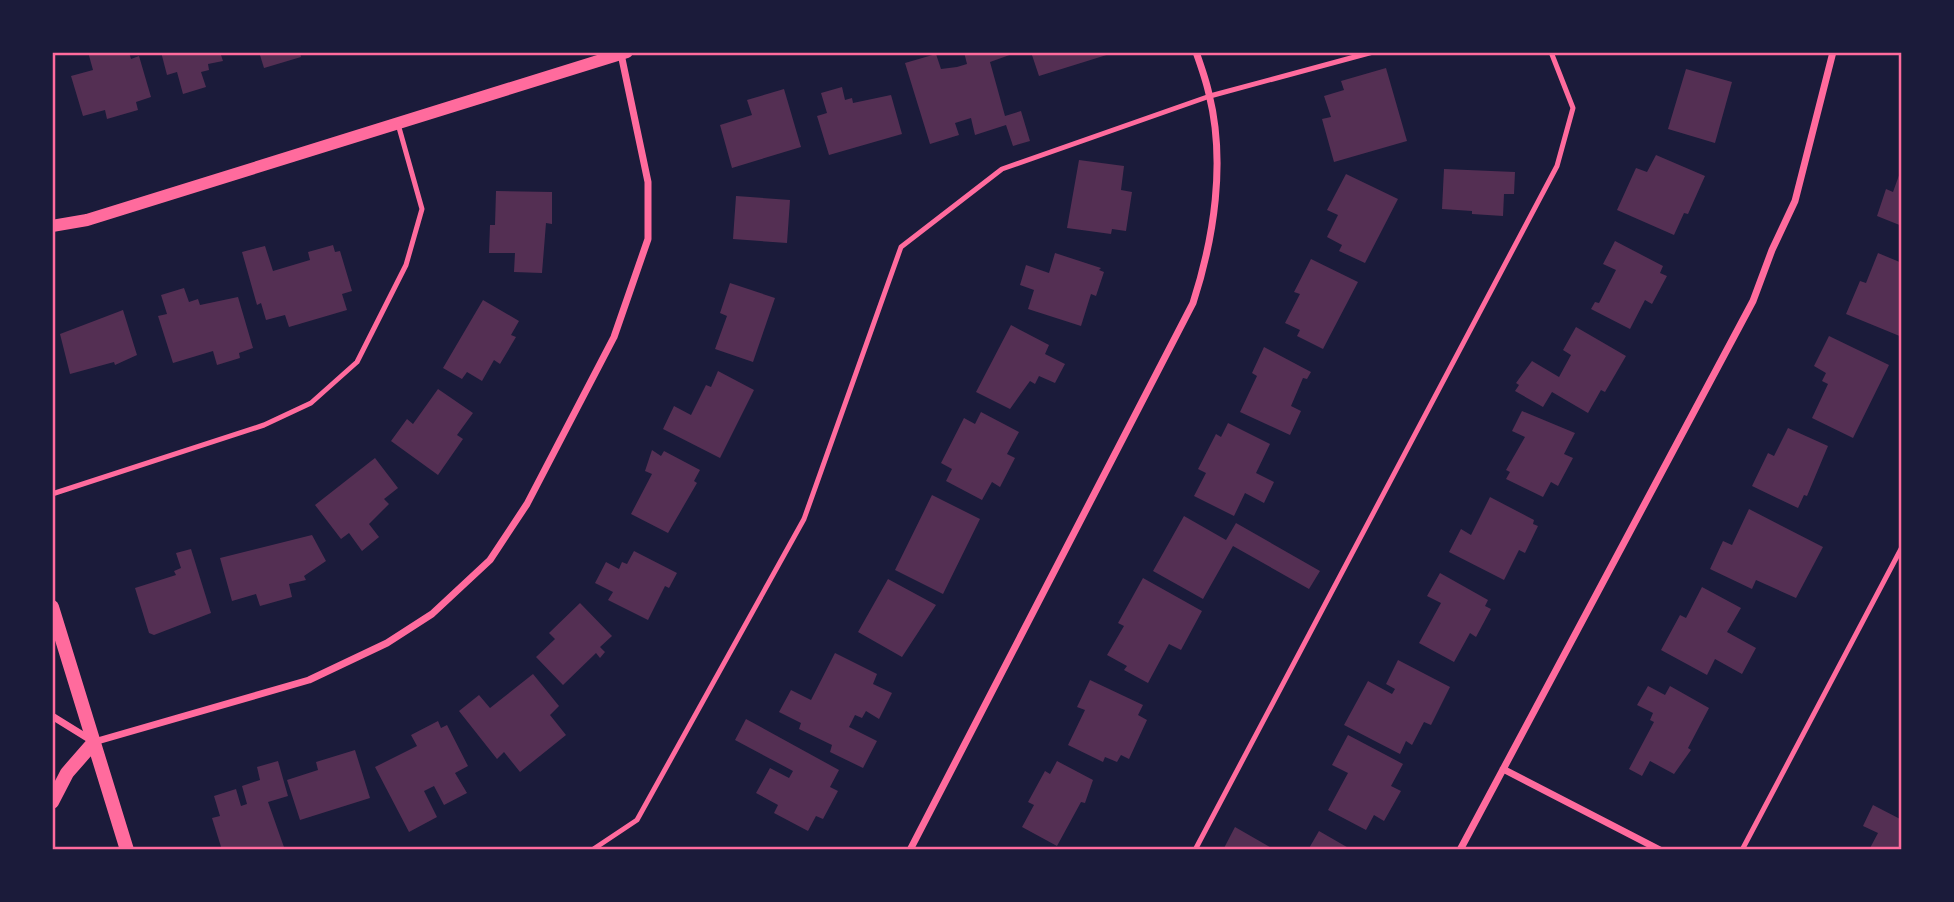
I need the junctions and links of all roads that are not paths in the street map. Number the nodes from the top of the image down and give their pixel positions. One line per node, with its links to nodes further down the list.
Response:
1 (1196, 52): 6 (street)
2 (1373, 52): 6 (lane)
3 (1551, 52): 19 (lane)
4 (1833, 52): 14 (street)
5 (624, 53): 7 (street); 13 (street)
6 (1210, 96): 17 (lane); 18 (street)
7 (398, 124): 8 (street); 9 (lane)
8 (52, 226)
9 (52, 494)
10 (1902, 547): 22 (lane)
11 (52, 607): 13 (main road)
12 (52, 716): 13 (street)
13 (94, 742): 15 (main road); 16 (main road)
14 (1503, 769): 20 (street); 21 (street)
15 (52, 802)
16 (127, 849)
17 (592, 849)
18 (910, 849)
19 (1195, 849)
20 (1460, 849)
21 (1660, 849)
22 (1742, 849)

